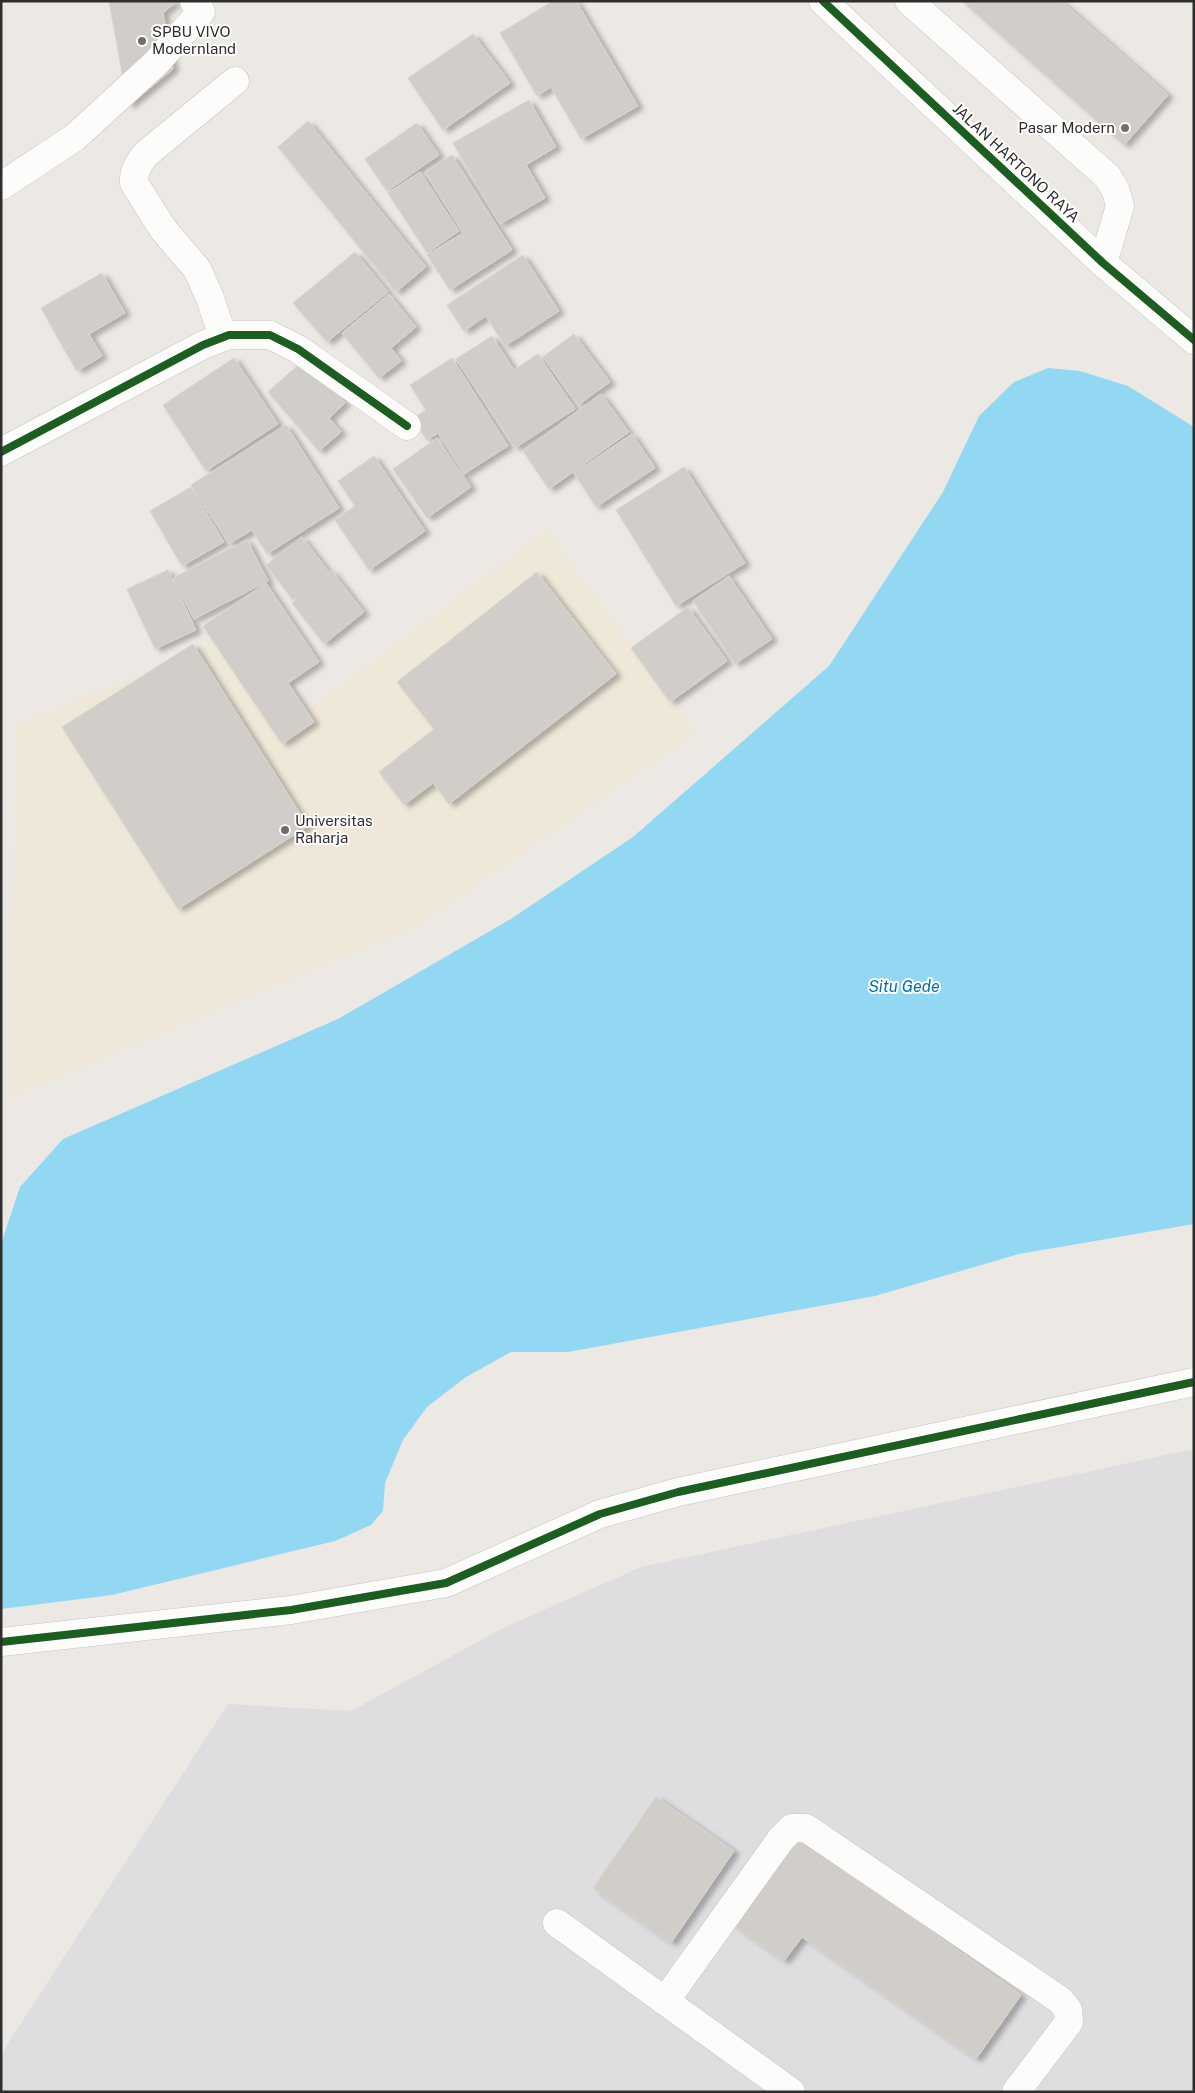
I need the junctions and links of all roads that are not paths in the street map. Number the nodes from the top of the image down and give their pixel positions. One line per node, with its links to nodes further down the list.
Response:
1 (194, 1): 5 (street)
2 (823, 1): 6 (street, JALAN HARTONO RAYA)
3 (909, 1): 6 (street)
4 (235, 81): 7 (street)
5 (1, 186)
6 (1103, 263): 8 (street, JALAN HARTONO RAYA)
7 (223, 337): 9 (street); 10 (street)
8 (1194, 340)
9 (407, 426)
10 (1, 452)
11 (1194, 1382): 12 (street)
12 (1, 1642)
13 (557, 1923): 14 (street)
14 (665, 2001): 15 (street); 16 (street)
15 (791, 2092)
16 (1016, 2092)

